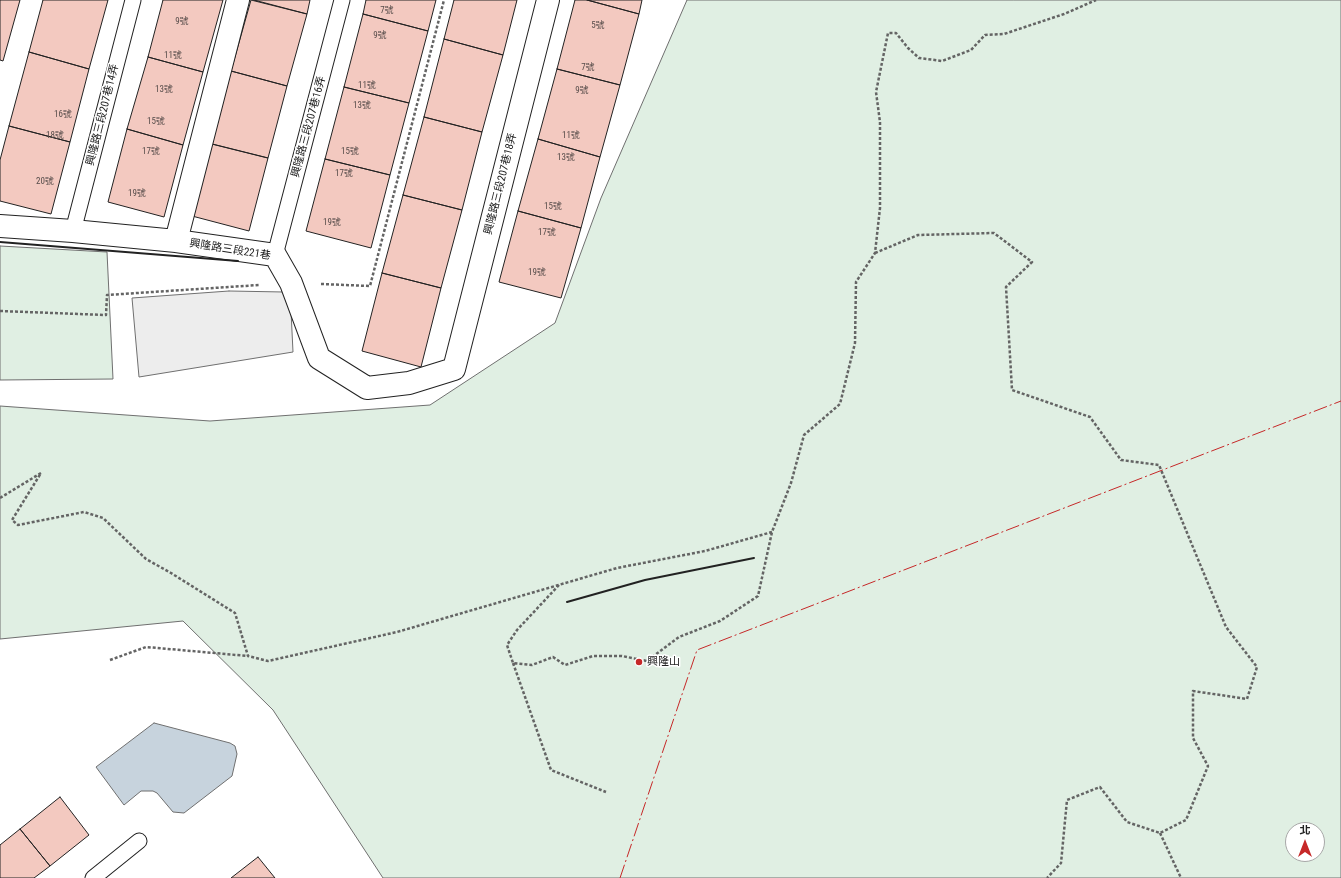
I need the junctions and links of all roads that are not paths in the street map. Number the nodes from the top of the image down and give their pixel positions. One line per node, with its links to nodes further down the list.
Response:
1 (132, 0): 6 (lane, 興隆路三段207巷14弄)
2 (238, 0): 7 (street)
3 (342, 0): 8 (lane, 興隆路三段207巷16弄)
4 (548, 0): 9 (street, 興隆路三段207巷18弄)
5 (0, 226): 6 (street, 興隆路三段221巷)
6 (73, 231): 7 (street, 興隆路三段221巷)
7 (176, 241): 8 (street, 興隆路三段221巷)
8 (275, 255): 9 (street, 興隆路三段221巷)
9 (454, 369)
10 (140, 841): 11 (lane)
11 (93, 878)

